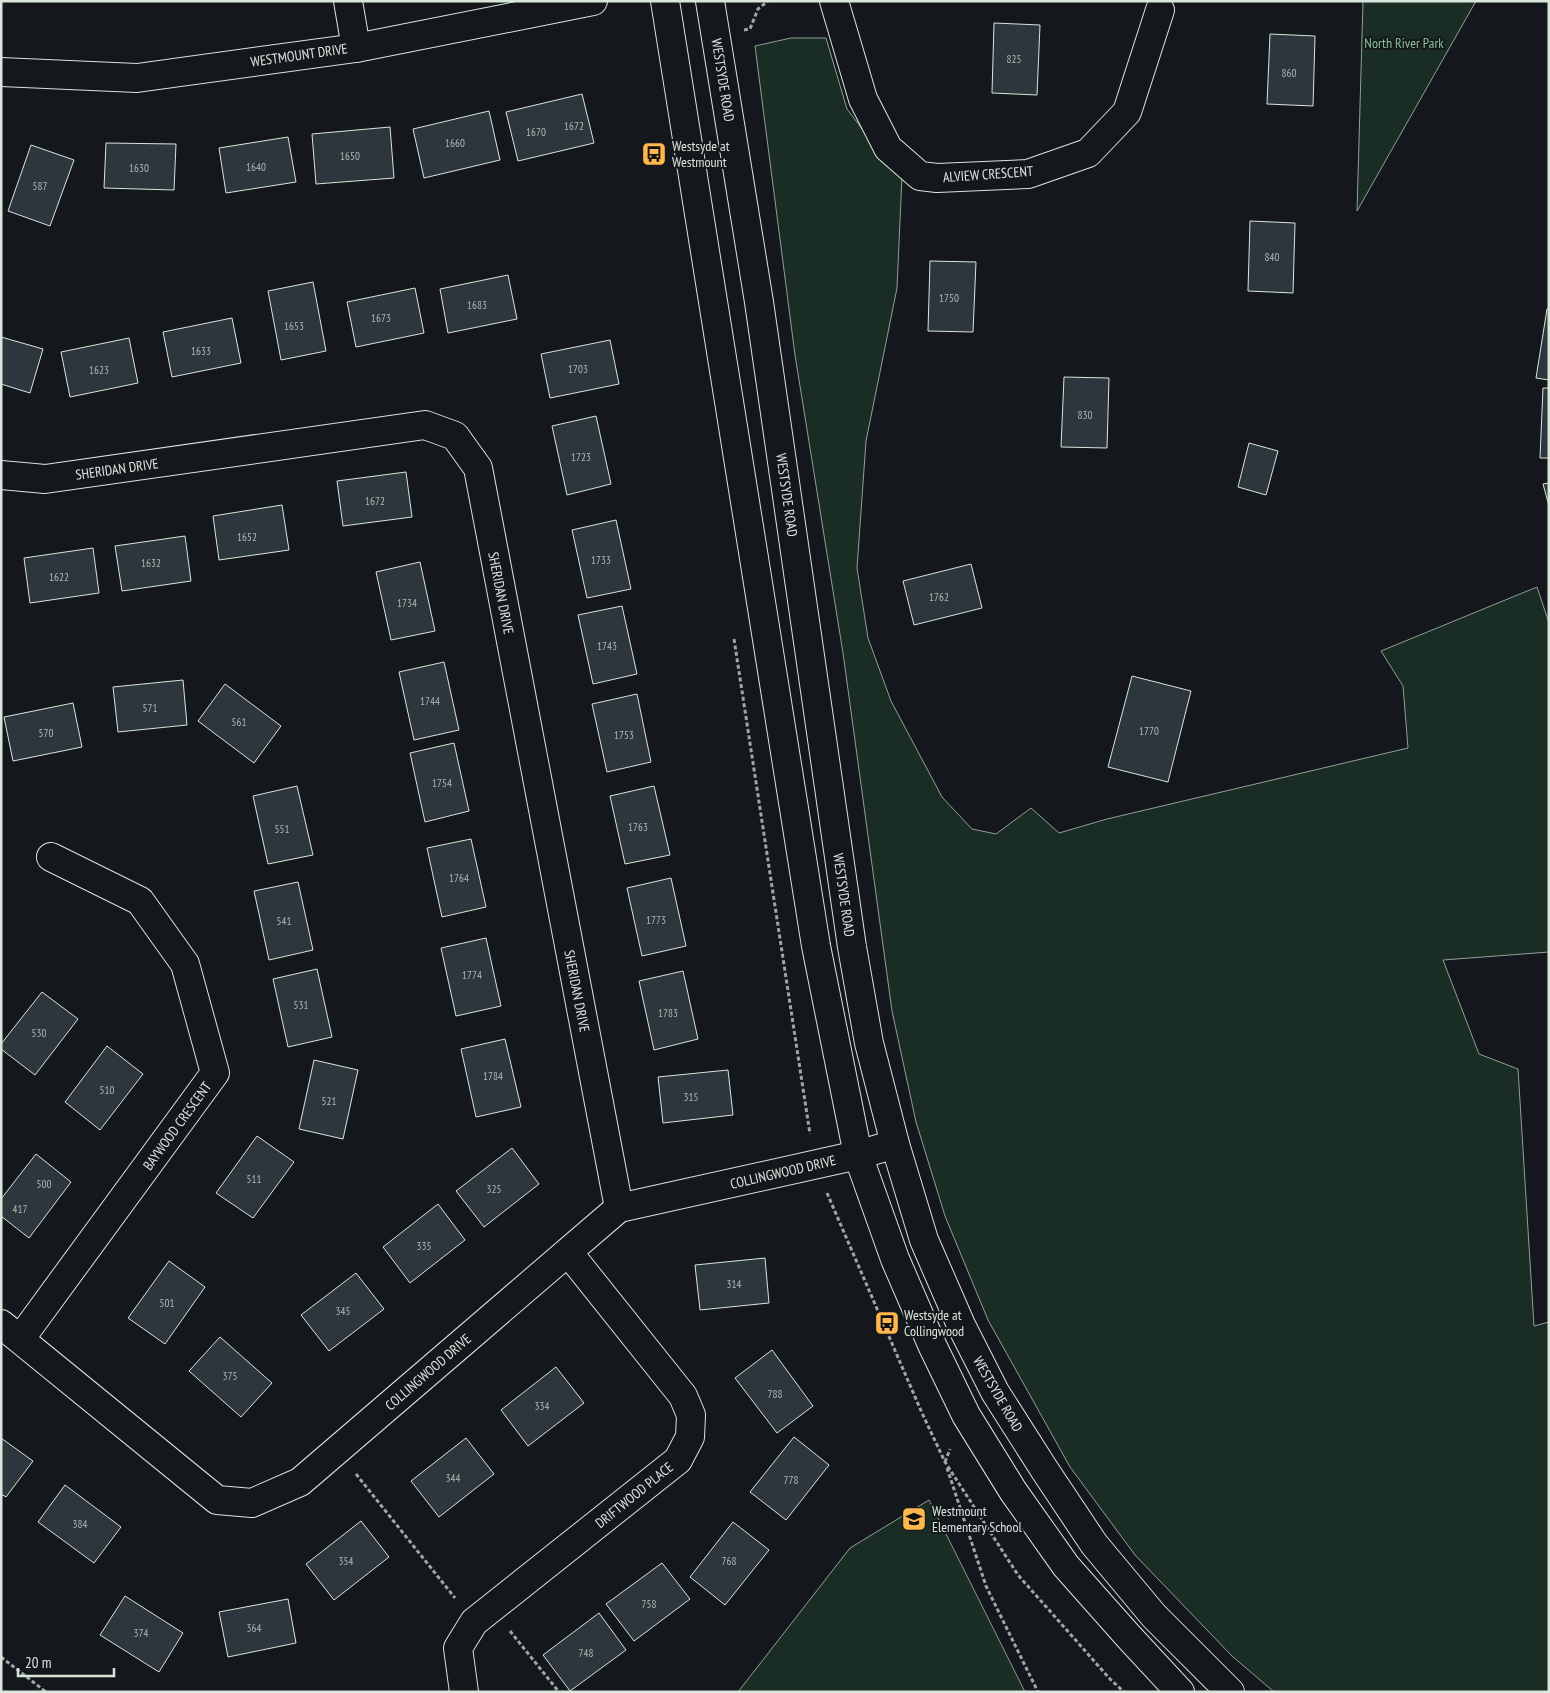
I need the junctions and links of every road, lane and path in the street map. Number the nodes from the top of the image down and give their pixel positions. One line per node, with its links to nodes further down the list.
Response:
1 (348, 1): 9 (street)
2 (593, 1): 9 (street, WESTMOUNT DRIVE)
3 (665, 1): 14 (street)
4 (710, 1): 13 (street, WESTSYDE ROAD)
5 (768, 1): 8 (path)
6 (834, 1): 7 (street, ALVIEW CRESCENT)
7 (1160, 10)
8 (750, 28)
9 (356, 48): 10 (street, WESTMOUNT DRIVE)
10 (1, 72)
11 (1, 474): 15 (street, SHERIDAN DRIVE)
12 (51, 857): 17 (street, BAYWOOD CRESCENT)
13 (894, 1144): 14 (street, COLLINGWOOD DRIVE); 27 (street, WESTSYDE ROAD)
14 (858, 1155): 15 (street, COLLINGWOOD DRIVE); 18 (street)
15 (618, 1208): 16 (street, COLLINGWOOD DRIVE)
16 (568, 1252): 19 (street, COLLINGWOOD DRIVE); 20 (street, DRIFTWOOD PLACE)
17 (11, 1331): 19 (street, COLLINGWOOD DRIVE)
18 (966, 1414): 25 (path); 26 (street)
19 (337, 1450): 20 (path)
20 (483, 1616): 23 (street, DRIFTWOOD PLACE); 24 (path)
21 (1, 1657): 22 (path)
22 (46, 1692)
23 (464, 1692)
24 (559, 1692)
25 (1038, 1692)
26 (1180, 1692)
27 (1230, 1692)

